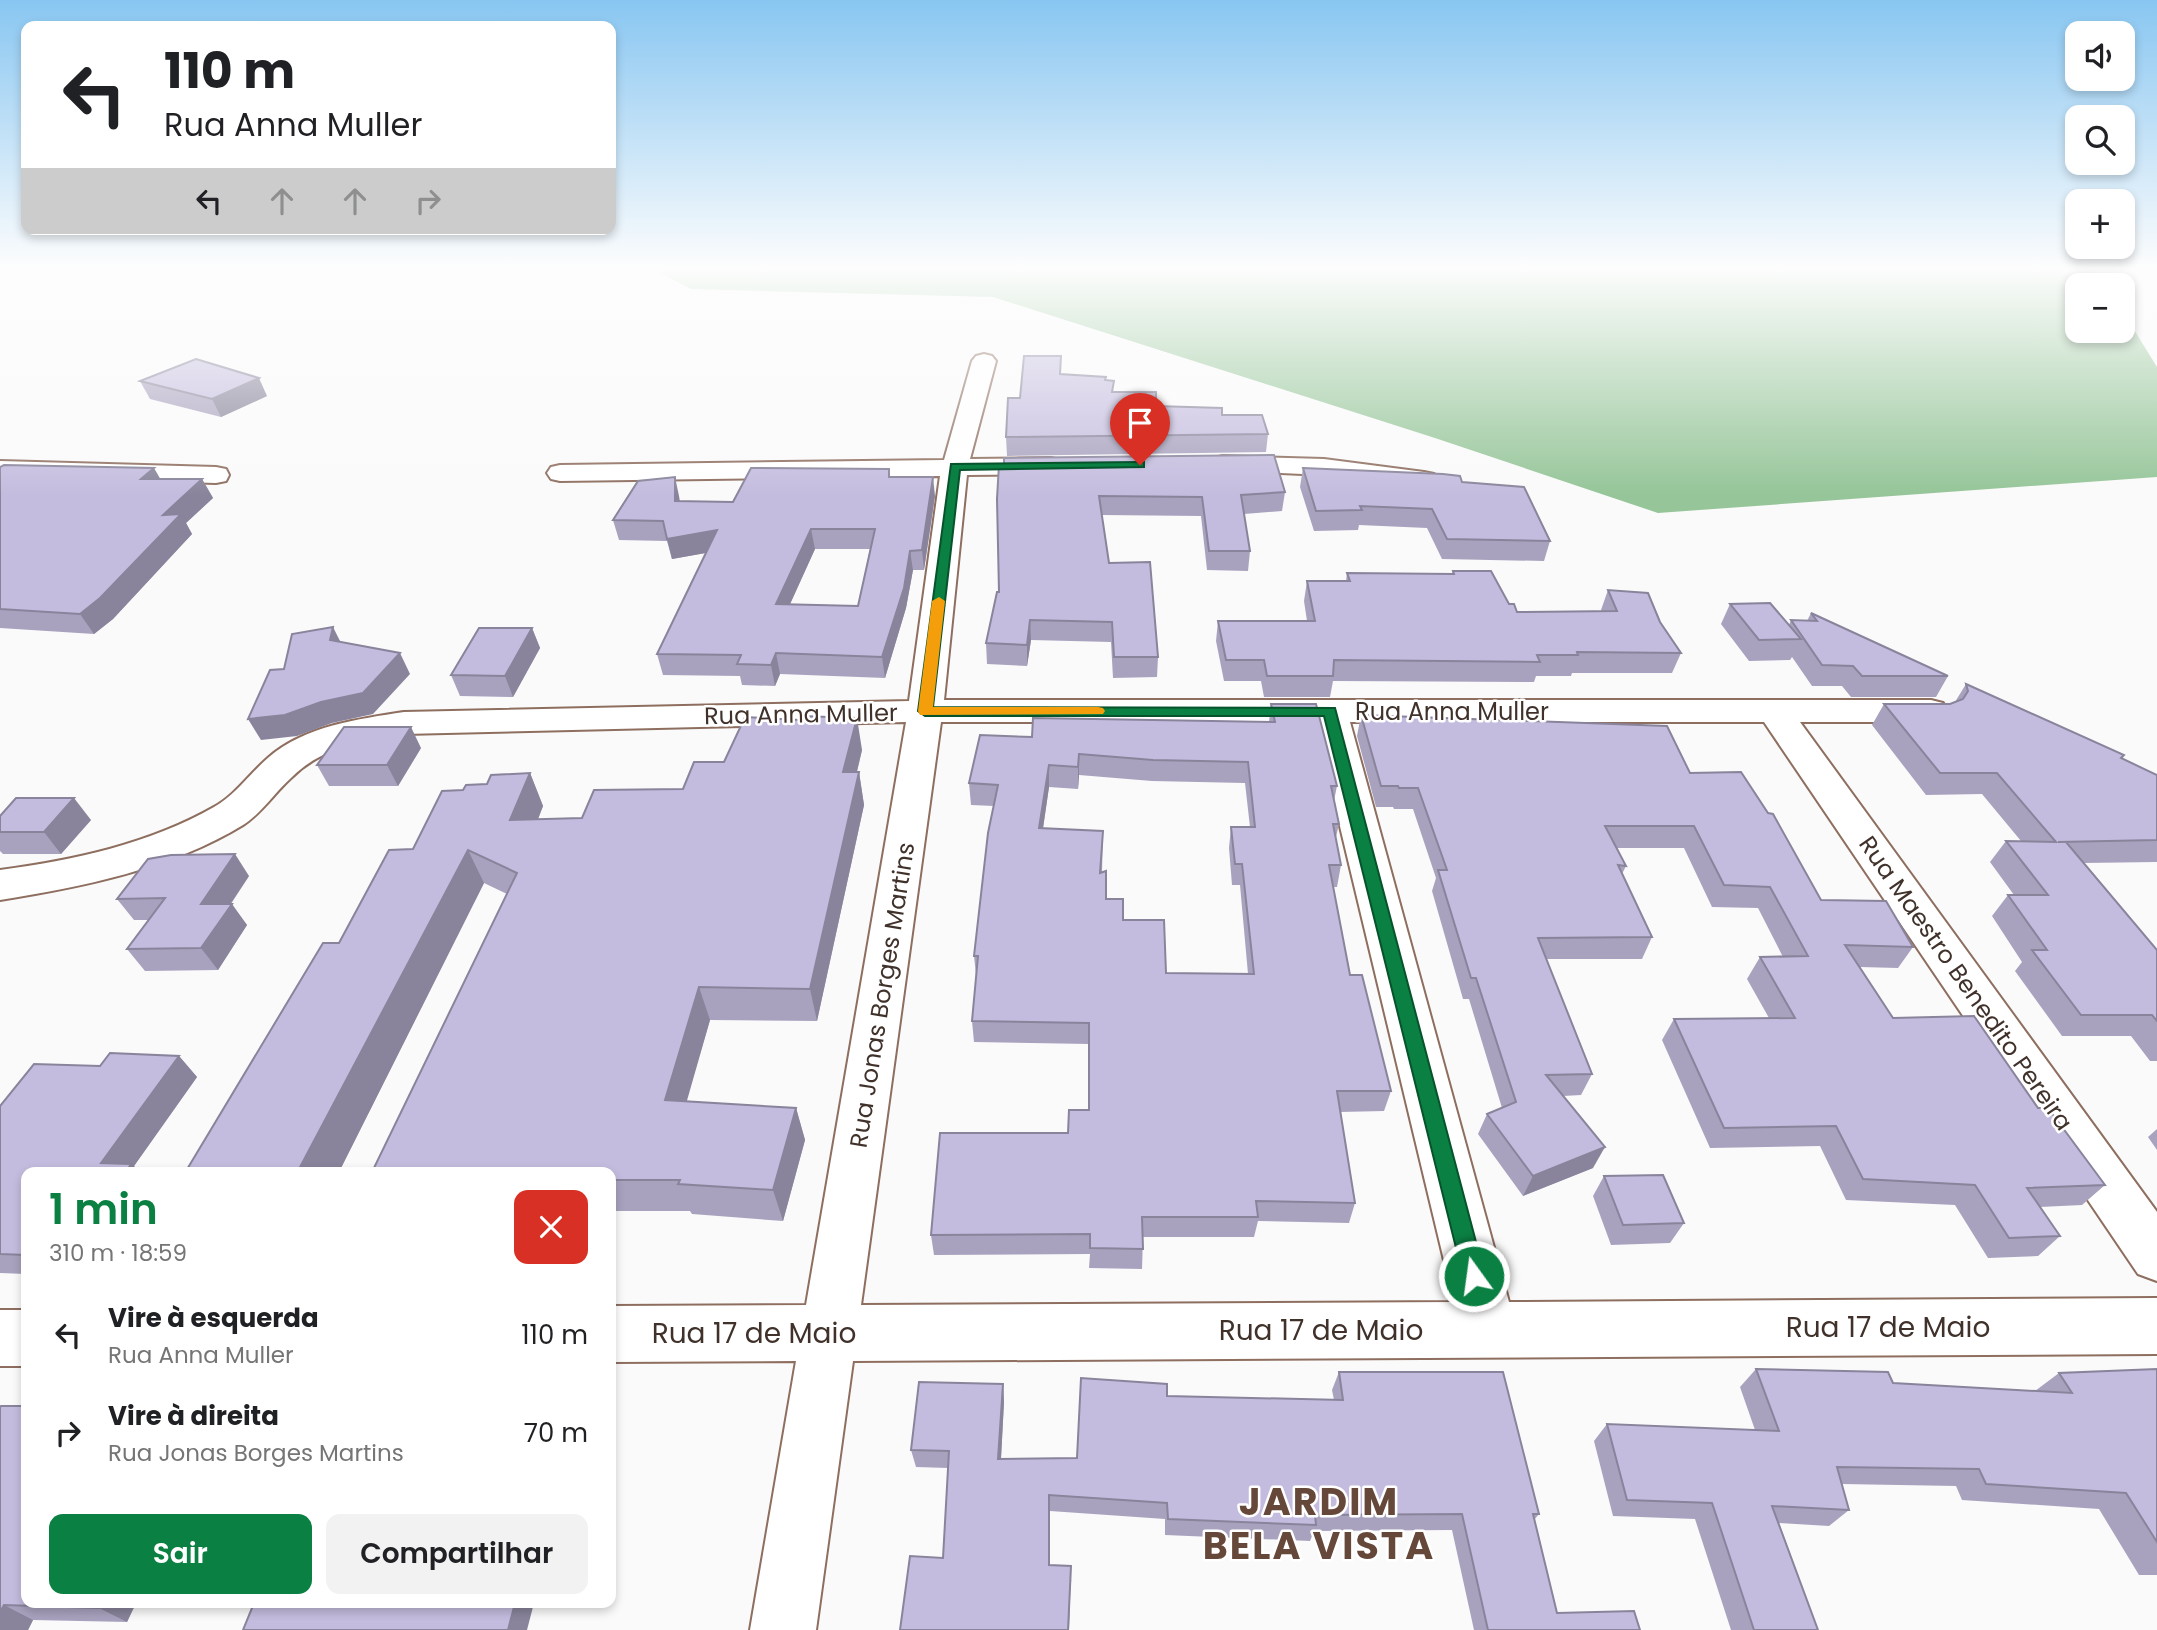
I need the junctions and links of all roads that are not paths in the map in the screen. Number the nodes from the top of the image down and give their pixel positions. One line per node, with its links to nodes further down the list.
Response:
1 (984, 361): 4 (street, Rua Jonas Borges Martins)
2 (1204, 464): 8 (street)
3 (1079, 465): 4 (street)
4 (955, 467): 6 (street); 9 (street, Rua Jonas Borges Martins)
5 (0, 469): 7 (street)
6 (560, 473)
7 (216, 475)
8 (1449, 484)
9 (925, 711): 10 (street, Rua Anna Muller); 13 (street, Rua Anna Muller); 17 (street, Rua Jonas Borges Martins)
10 (1330, 711): 11 (street, Rua Anna Muller); 16 (street)
11 (1774, 711): 12 (street, Rua Anna Muller); 14 (street, Rua Maestro Benedito Pereira)
12 (1936, 711)
13 (0, 885)
14 (2157, 1256)
15 (2157, 1326): 16 (street, Rua 17 de Maio)
16 (1488, 1329): 17 (street, Rua 17 de Maio)
17 (831, 1332): 18 (street, Rua 17 de Maio); 21 (street, Rua Jonas Borges Martins)
18 (616, 1334)
19 (0, 1338): 20 (street)
20 (21, 1338)
21 (783, 1630)

